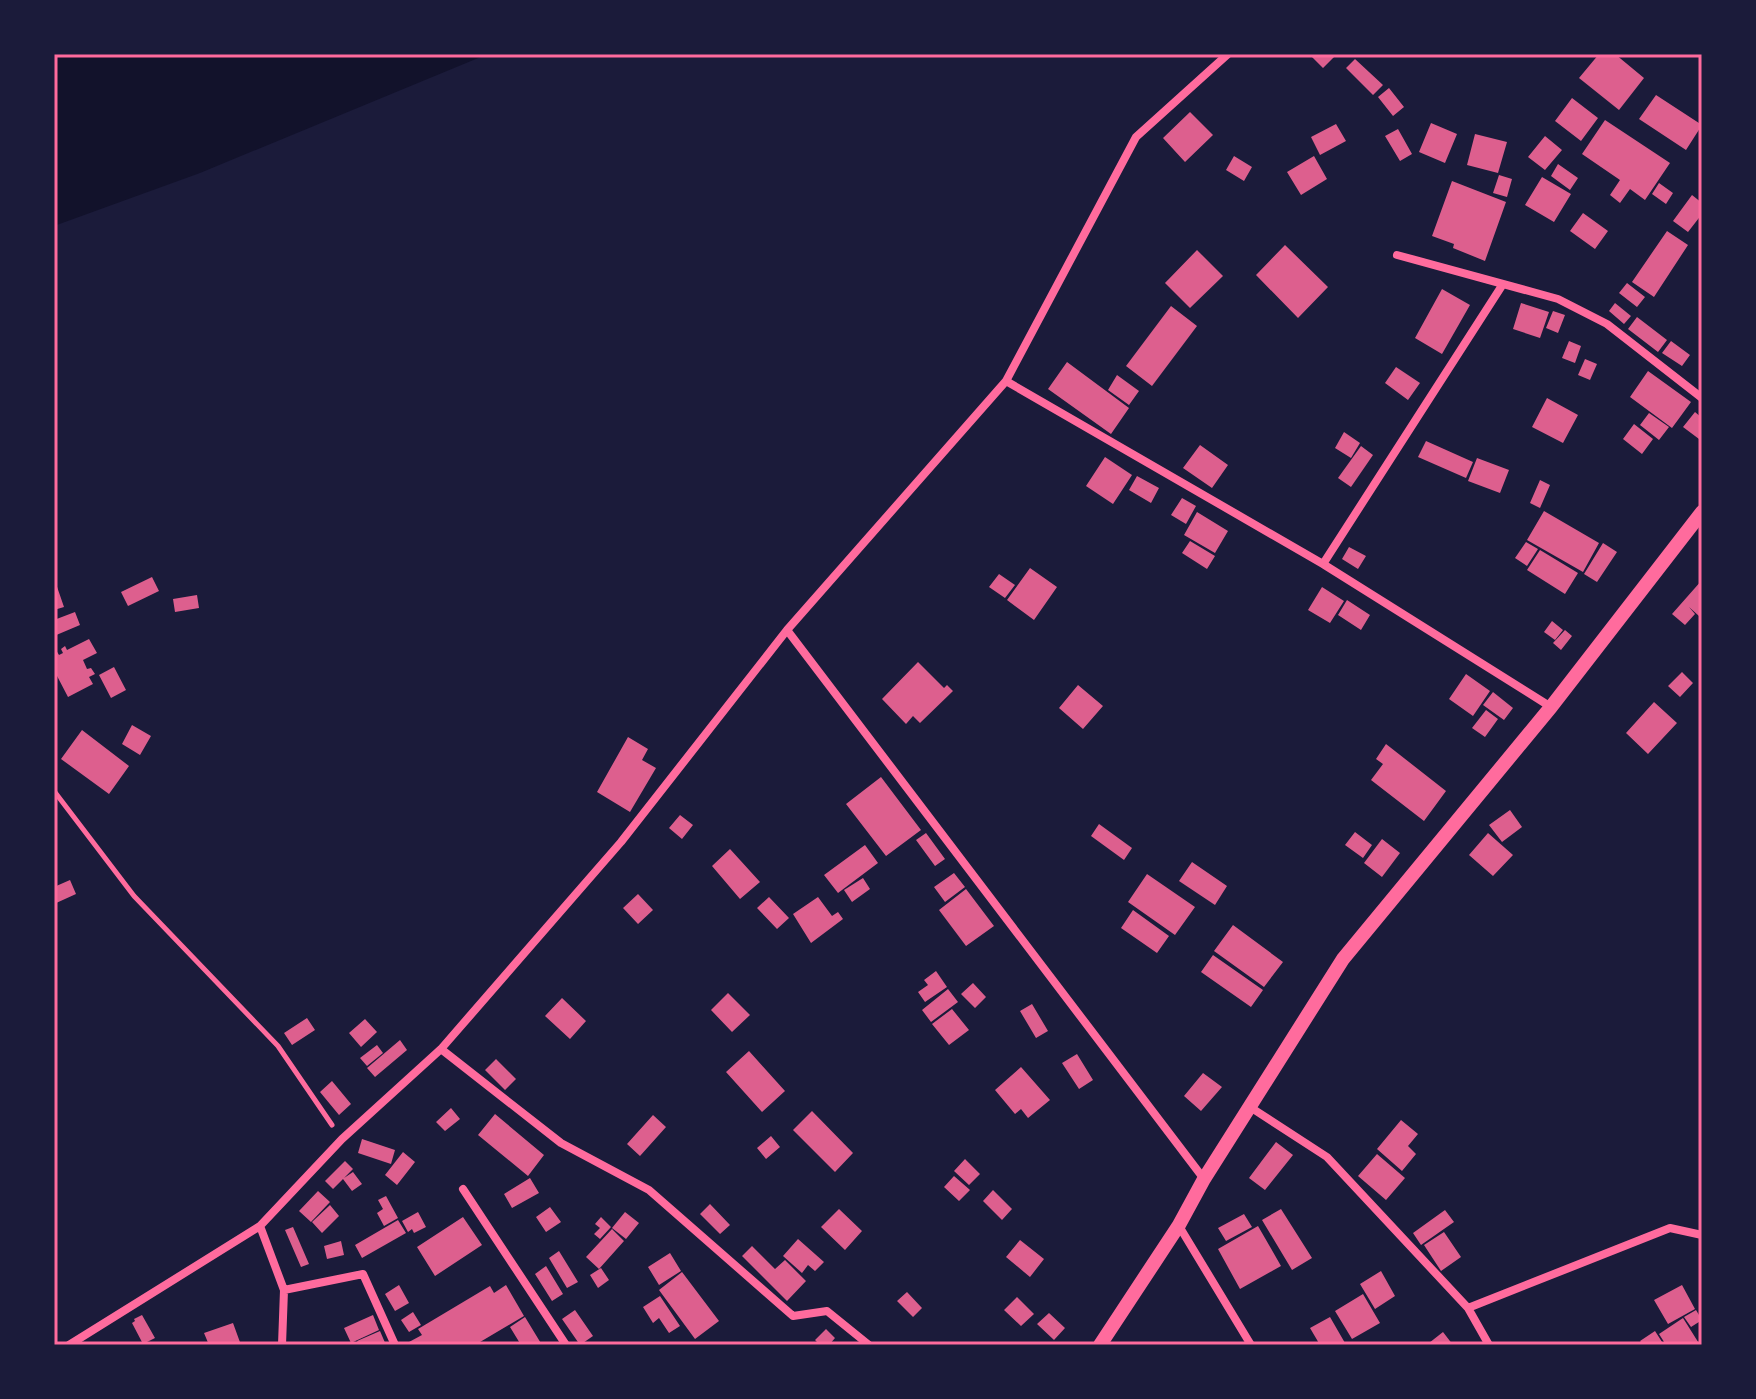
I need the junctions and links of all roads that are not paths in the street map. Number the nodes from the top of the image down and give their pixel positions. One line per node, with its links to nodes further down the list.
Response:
1 (1228, 54): 4 (street)
2 (1397, 255): 3 (street)
3 (1503, 284): 5 (street); 7 (street)
4 (1006, 381): 7 (street); 8 (street)
5 (1702, 398)
6 (1702, 512): 9 (street)
7 (1323, 564): 9 (street)
8 (787, 630): 10 (street); 12 (street)
9 (1551, 707): 11 (street)
10 (441, 1049): 15 (street); 23 (street)
11 (1250, 1107): 12 (street); 18 (street)
12 (1204, 1179): 14 (street)
13 (463, 1189): 22 (street)
14 (1179, 1225): 24 (street); 25 (street)
15 (260, 1226): 17 (street); 19 (street)
16 (1702, 1235): 18 (street)
17 (284, 1290): 20 (street); 21 (street)
18 (1468, 1308): 26 (street)
19 (69, 1345)
20 (282, 1345)
21 (395, 1345)
22 (566, 1345)
23 (869, 1345)
24 (1100, 1345)
25 (1251, 1345)
26 (1489, 1345)

